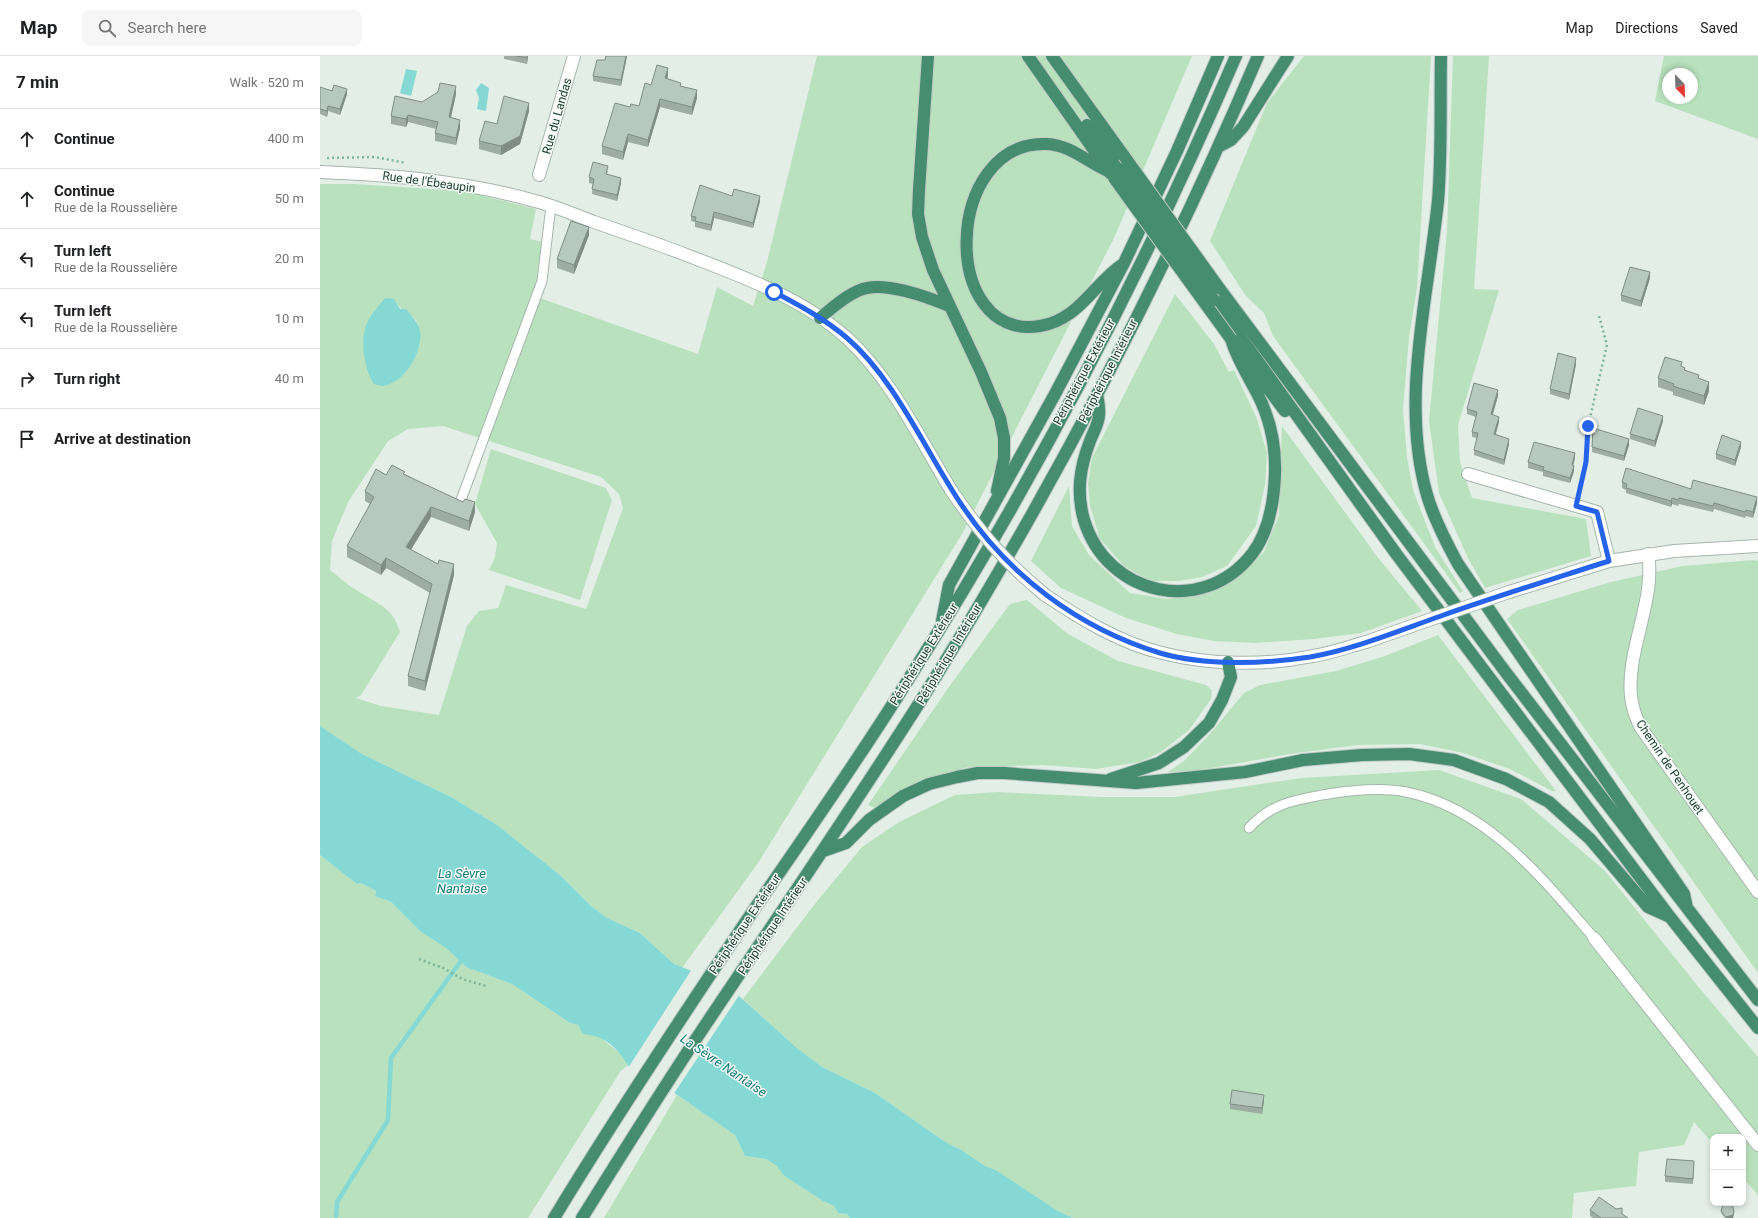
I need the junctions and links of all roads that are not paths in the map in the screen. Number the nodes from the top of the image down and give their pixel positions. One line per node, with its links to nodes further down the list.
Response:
1 (574, 56): 14 (street, Rue du Landas)
2 (928, 56): 17 (highway)
3 (1028, 56): 13 (highway)
4 (1037, 56): 13 (highway)
5 (1052, 56): 34 (highway, bridge)
6 (1218, 56): 16 (highway)
7 (1236, 56): 28 (highway, Périphérique Extérieur)
8 (1258, 56): 11 (highway, Périphérique Intérieur)
9 (1288, 56): 11 (highway)
10 (1441, 56): 34 (highway)
11 (1218, 147): 20 (highway, Périphérique Intérieur)
12 (320, 172): 15 (street, Rue de l'Ébeaupin)
13 (1114, 173): 16 (highway); 19 (highway, bridge); 26 (highway, bridge)
14 (539, 175)
15 (551, 206): 18 (street, Rue de l'Ébeaupin); 22 (lane)
16 (1124, 263): 23 (highway)
17 (949, 306): 18 (highway); 23 (highway)
18 (820, 318): 29 (street, Rue de l'Ébeaupin, bridge)
19 (1231, 339): 20 (highway); 26 (highway)
20 (1097, 394): 32 (highway, Périphérique Intérieur)
21 (1468, 474): 27 (street)
22 (461, 500)
23 (996, 503): 28 (highway)
24 (1758, 546): 25 (street, Rue de l'Ébeaupin)
25 (1648, 554): 27 (street, Rue de l'Ébeaupin); 33 (street, Chemin de Penhouet)
26 (1397, 555): 35 (highway)
27 (1609, 561): 29 (street, Rue de l'Ébeaupin, bridge)
28 (942, 626): 40 (highway, Périphérique Extérieur)
29 (1228, 662): 30 (highway)
30 (1106, 780): 32 (highway); 35 (highway)
31 (1249, 828): 36 (lane)
32 (823, 851): 41 (highway, Périphérique Intérieur)
33 (1758, 892)
34 (1687, 908): 37 (highway)
35 (1670, 917): 38 (highway)
36 (1594, 938): 39 (street)
37 (1758, 1000)
38 (1758, 1028)
39 (1758, 1145)
40 (554, 1218)
41 (582, 1218)

